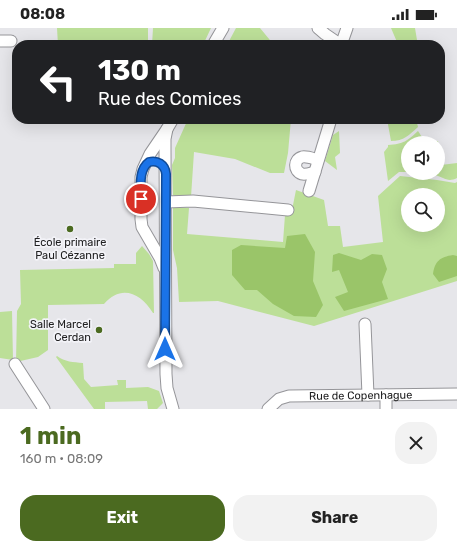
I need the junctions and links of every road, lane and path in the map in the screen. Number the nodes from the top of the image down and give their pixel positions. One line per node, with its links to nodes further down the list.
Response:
1 (223, 28): 4 (street)
2 (318, 28): 5 (street)
3 (346, 28): 6 (street)
4 (216, 40)
5 (334, 40)
6 (342, 40)
7 (170, 124): 9 (street)
8 (329, 124): 10 (street)
9 (167, 129): 11 (street); 12 (street)
10 (318, 160): 13 (street); 13 (street)
11 (143, 168): 12 (street); 17 (street)
12 (165, 170): 15 (street)
13 (314, 172): 14 (street)
14 (309, 191)
15 (166, 202): 16 (street); 18 (street)
16 (288, 210)
17 (142, 227): 18 (street); 19 (street)
18 (166, 228): 19 (street)
19 (165, 272): 26 (street)
20 (365, 324): 23 (street)
21 (15, 364): 25 (street)
22 (457, 394): 24 (street, Rue de Copenhague)
23 (368, 395): 24 (street, Rue de Copenhague); 27 (street, Rue de Copenhague)
24 (386, 395): 28 (street)
25 (44, 409)
26 (173, 409)
27 (268, 409)
28 (386, 409)

